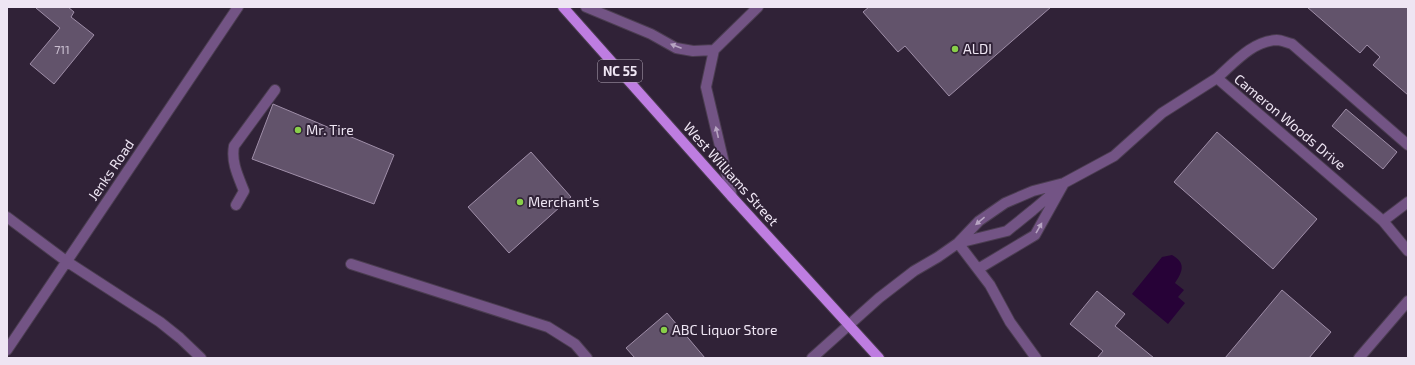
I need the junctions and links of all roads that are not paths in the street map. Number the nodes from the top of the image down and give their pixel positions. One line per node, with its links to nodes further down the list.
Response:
1 (238, 7): 17 (street, Jenks Road)
2 (563, 7): 10 (main road, West Williams Street / NC 55)
3 (586, 7): 5 (street, one-way to 3)
4 (756, 8): 5 (street)
5 (714, 50): 10 (street, one-way to 5)
6 (1217, 78): 8 (street); 9 (street, Cameron Woods Drive); 14 (street, Cameron Woods Drive)
7 (275, 90): 12 (street)
8 (1408, 145)
9 (1064, 183): 15 (street, Cameron Woods Drive, one-way to 15); 15 (street, Cameron Woods Drive); 19 (street, one-way to 9)
10 (732, 197): 21 (main road, West Williams Street / NC 55)
11 (1408, 202): 14 (street)
12 (236, 205)
13 (7, 217): 17 (street)
14 (1383, 221): 16 (street, Cameron Woods Drive)
15 (958, 243): 19 (street); 21 (street, Cameron Woods Drive)
16 (1408, 252)
17 (66, 261): 22 (street, Jenks Road); 23 (street)
18 (351, 264): 24 (street)
19 (978, 269): 27 (street)
20 (1408, 301): 28 (street)
21 (850, 325): 25 (street, Cameron Woods Drive); 26 (main road, West Williams Street / NC 55)
22 (7, 350)
23 (201, 358)
24 (587, 358)
25 (812, 358)
26 (879, 358)
27 (1036, 358)
28 (1359, 358)

